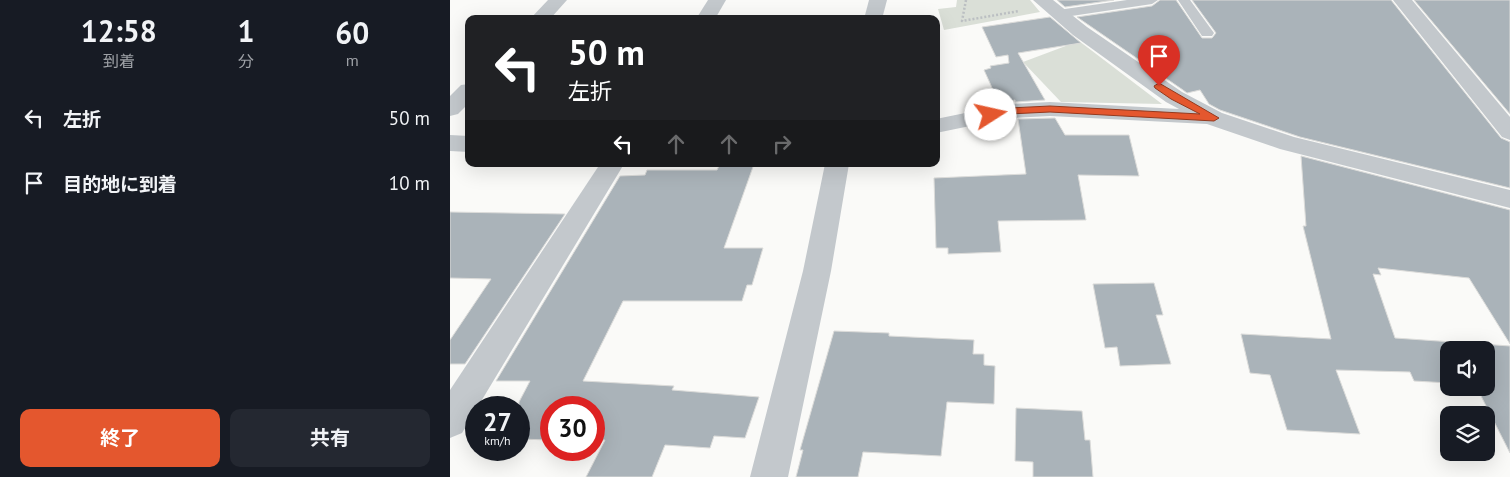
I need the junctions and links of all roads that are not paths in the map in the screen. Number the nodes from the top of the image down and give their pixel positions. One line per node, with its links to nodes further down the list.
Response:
1 (558, 0): 9 (street)
2 (716, 0): 10 (street)
3 (878, 0): 11 (street)
4 (1042, 0): 8 (street)
5 (1152, 0): 8 (lane)
6 (1184, 0): 12 (lane)
7 (1402, 0): 17 (street)
8 (1058, 14): 15 (street)
9 (543, 15)
10 (707, 15)
11 (874, 15)
12 (1207, 33)
13 (465, 94): 14 (street)
14 (450, 109)
15 (1214, 118): 16 (street); 22 (street)
16 (940, 125)
17 (1510, 132)
18 (450, 143): 19 (street)
19 (465, 144)
20 (610, 167): 23 (street)
21 (836, 167): 24 (street)
22 (1510, 199)
23 (450, 421)
24 (769, 477)

